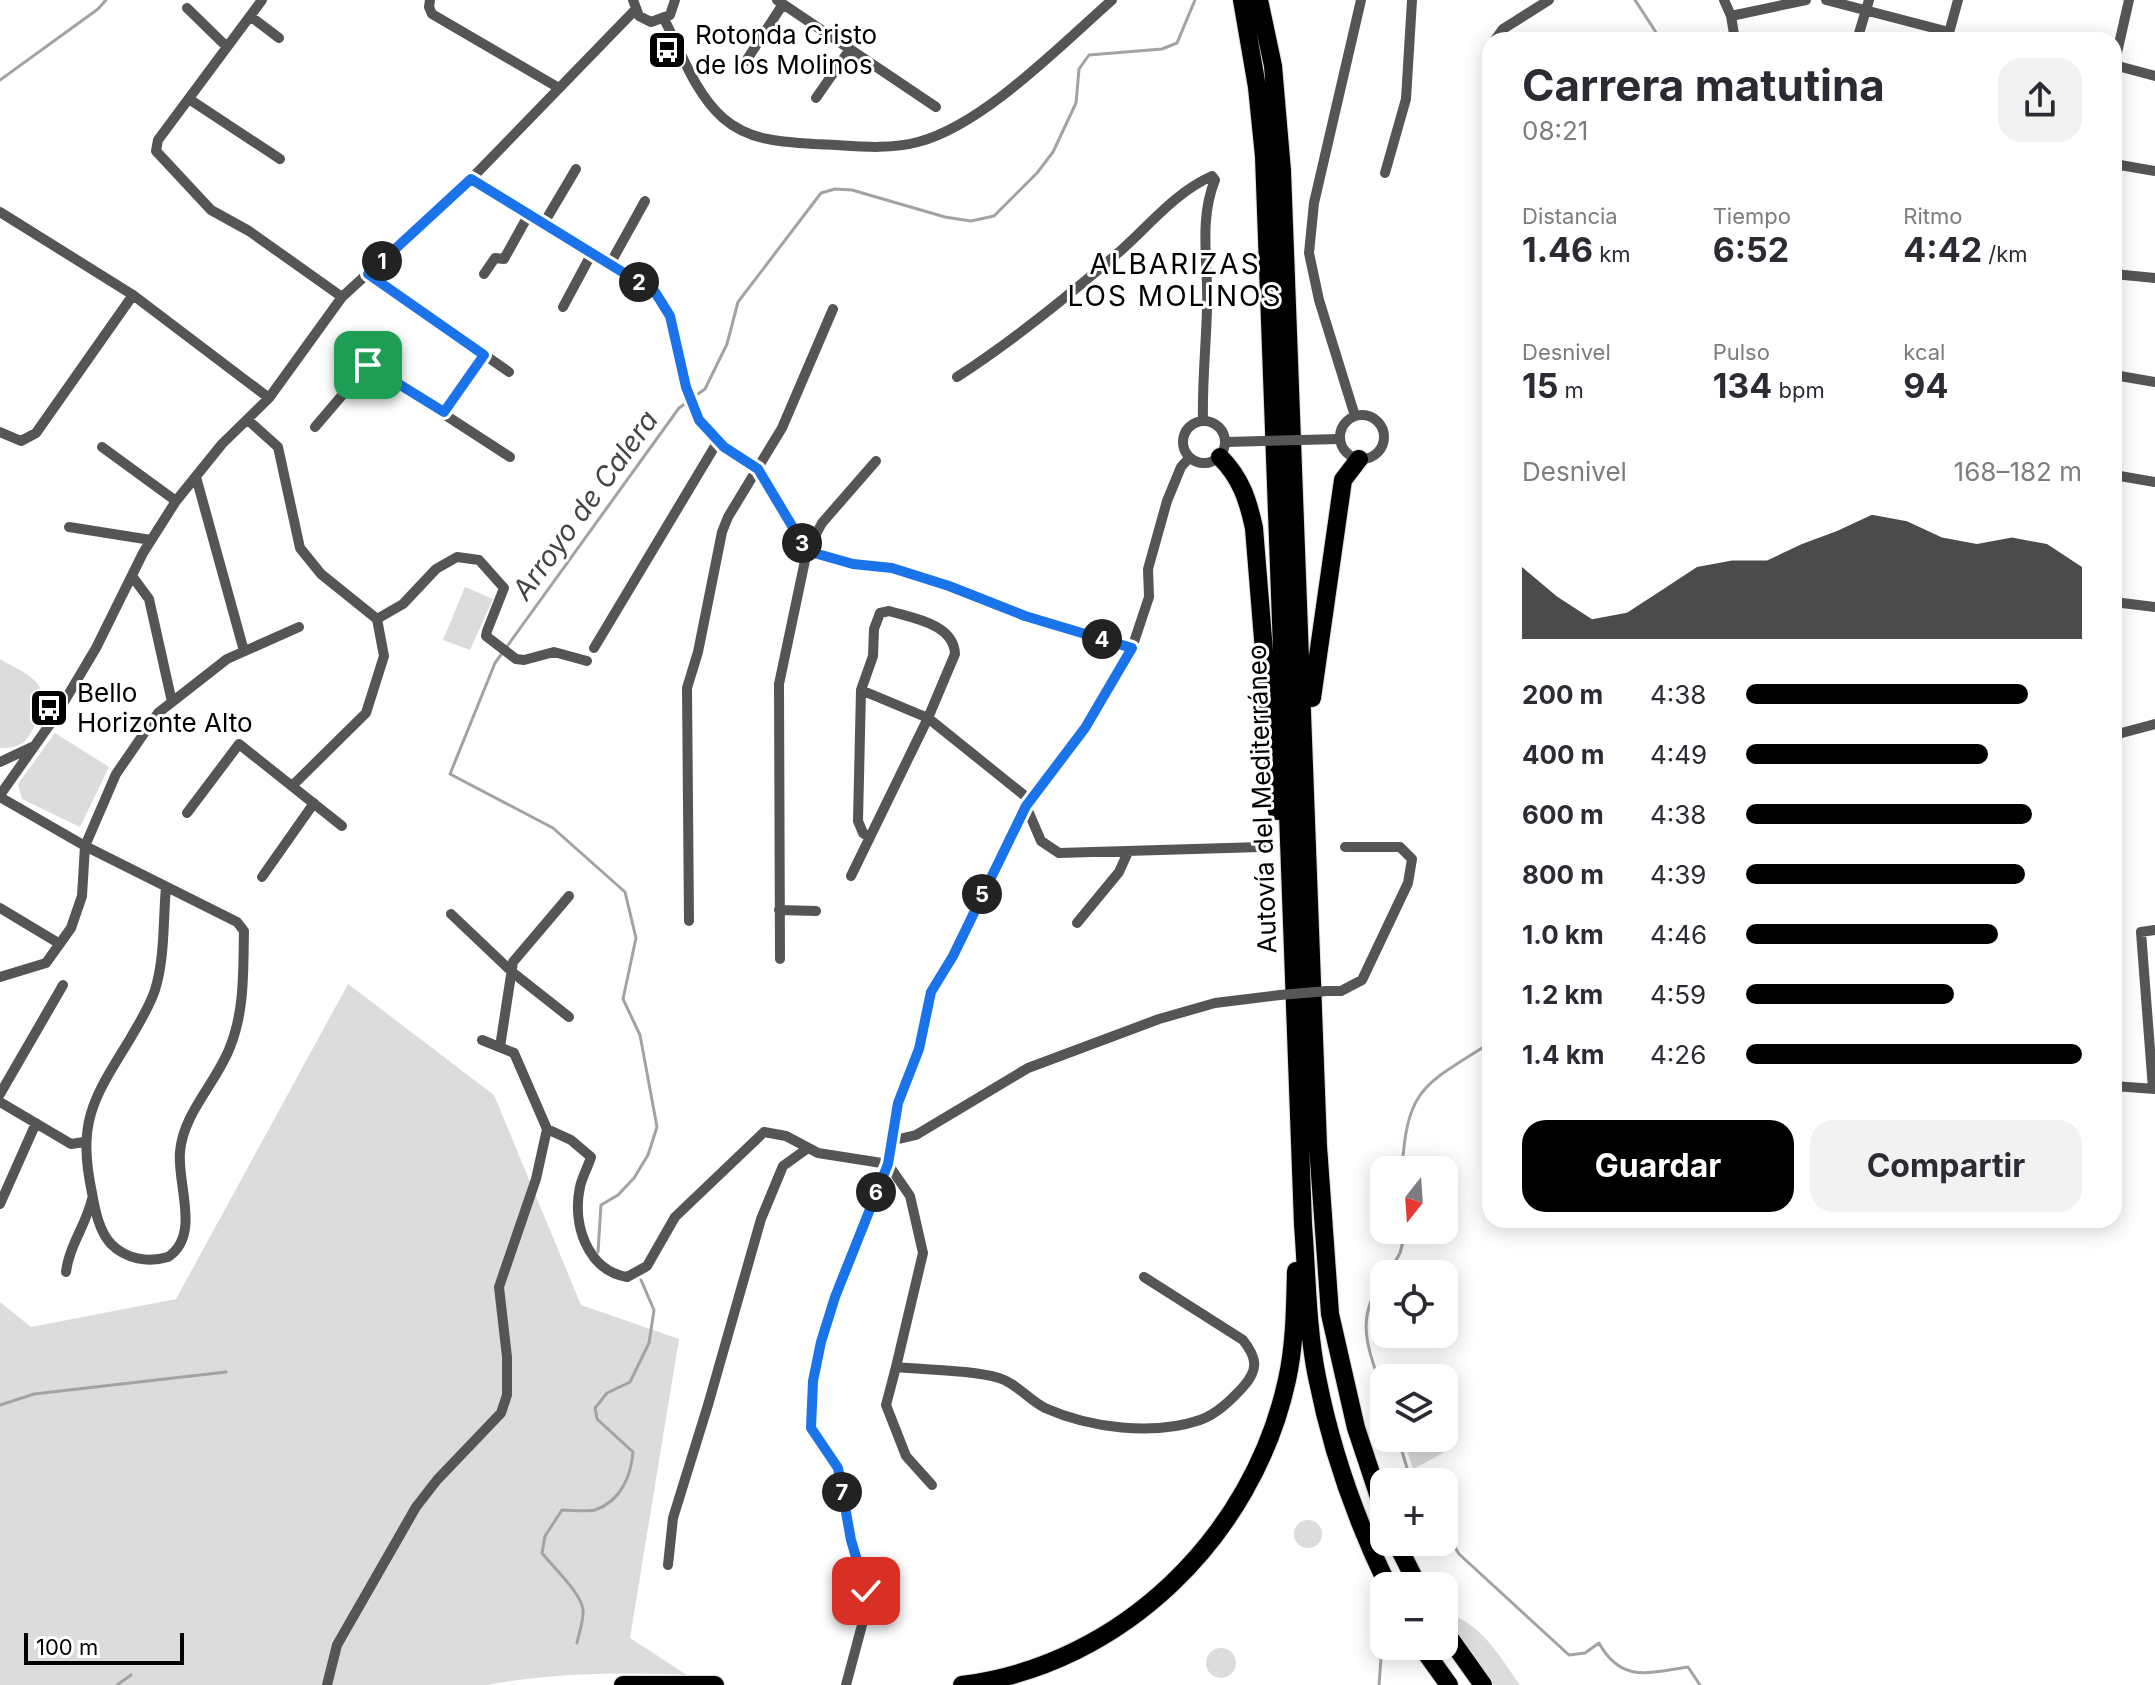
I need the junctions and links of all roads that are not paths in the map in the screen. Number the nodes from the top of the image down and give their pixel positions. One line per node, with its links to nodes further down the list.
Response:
1 (262, 0): 19 (street)
2 (430, 0): 34 (street)
3 (675, 0): 21 (street)
4 (1112, 0): 21 (street)
5 (1242, 0): 118 (highway, Autovía del Mediterráneo)
6 (1259, 0): 108 (highway, Autovía del Mediterráneo)
7 (1361, 0): 65 (street)
8 (1412, 0): 42 (street)
9 (1549, 0): 22 (street)
10 (1724, 0): 20 (street)
11 (1806, 0): 20 (street)
12 (1826, 0): 17 (street)
13 (1958, 0): 26 (street)
14 (2129, 0): 27 (street)
15 (780, 2): 30 (street); 31 (street)
16 (634, 5): 21 (street); 34 (street)
17 (1867, 6): 24 (street); 25 (street)
18 (187, 8): 29 (street)
19 (250, 16): 28 (street); 29 (street)
20 (1731, 16): 23 (street)
21 (664, 19)
22 (1501, 32)
23 (1734, 32)
24 (1859, 32)
25 (1937, 32)
26 (1949, 32)
27 (2122, 32)
28 (279, 38)
29 (227, 47): 36 (street)
30 (850, 49): 35 (street); 37 (street)
31 (746, 61)
32 (2122, 67): 33 (street)
33 (2155, 76)
34 (559, 88): 43 (street)
35 (816, 98)
36 (189, 99): 38 (street); 55 (street)
37 (936, 107)
38 (280, 159)
39 (2122, 165): 41 (street)
40 (576, 169): 47 (street)
41 (2155, 171)
42 (1385, 173)
43 (471, 179): 46 (street); 50 (street)
44 (645, 201): 49 (street)
45 (0, 212): 54 (street)
46 (529, 214): 47 (street); 51 (street)
47 (544, 223): 48 (street)
48 (592, 253): 49 (street); 56 (street)
49 (610, 264): 71 (street)
50 (368, 274): 55 (street); 58 (street)
51 (484, 274)
52 (2122, 275): 53 (street)
53 (2155, 278)
54 (133, 295): 63 (street); 69 (street)
55 (342, 297): 63 (street)
56 (563, 307)
57 (833, 309): 78 (street)
58 (484, 355): 59 (street); 64 (street)
59 (509, 372)
60 (2122, 376): 62 (street)
61 (957, 377): 67 (street)
62 (2155, 382)
63 (269, 398): 66 (street)
64 (444, 412): 68 (street); 74 (street)
65 (1355, 416): 70 (street); 76 (street)
66 (248, 420): 80 (street); 89 (street)
67 (1203, 421): 73 (street); 75 (street)
68 (315, 427)
69 (0, 432)
70 (1340, 439): 73 (street, bridge); 76 (street)
71 (718, 441): 78 (street); 91 (street)
72 (102, 447): 82 (street)
73 (1223, 450): 75 (street); 118 (highway)
74 (510, 457)
75 (1189, 458): 92 (street)
76 (1359, 459): 108 (highway)
77 (876, 461): 85 (street)
78 (758, 469): 85 (street); 123 (street)
79 (2122, 476): 81 (street)
80 (196, 477): 82 (street); 93 (street)
81 (2155, 482)
82 (176, 501): 84 (street)
83 (69, 527): 84 (street)
84 (151, 540): 86 (street)
85 (807, 551): 92 (street); 120 (street)
86 (132, 576): 96 (street); 100 (street)
87 (2122, 603): 88 (street)
88 (2155, 607)
89 (377, 619): 94 (street); 102 (street)
90 (299, 627): 93 (street)
91 (594, 648)
92 (1132, 648): 105 (street)
93 (244, 651): 96 (street)
94 (587, 661)
95 (861, 690): 97 (street); 97 (street); 109 (street)
96 (172, 702): 110 (street)
97 (928, 718): 105 (street); 109 (street)
98 (2155, 724): 99 (street)
99 (2122, 733)
100 (33, 746): 101 (street); 103 (street)
101 (0, 765): 103 (street)
102 (292, 786): 104 (street); 106 (street)
103 (2, 793): 110 (street)
104 (314, 803): 107 (street); 115 (street)
105 (1028, 803): 113 (street); 141 (street)
106 (187, 813)
107 (342, 826)
108 (1307, 836): 153 (highway, Autovía del Mediterráneo)
109 (869, 837): 114 (street)
110 (85, 846): 116 (street); 126 (street)
111 (1261, 847): 113 (street)
112 (1345, 847): 141 (street, bridge)
113 (1128, 852): 124 (street)
114 (851, 876)
115 (262, 877)
116 (166, 887): 142 (street); 148 (street)
117 (569, 896): 128 (street)
118 (1291, 896): 147 (highway, Autovía del Mediterráneo)
119 (0, 908): 126 (street)
120 (779, 910): 121 (street); 127 (street)
121 (816, 911)
122 (451, 914): 128 (street)
123 (689, 921)
124 (1077, 923)
125 (2155, 930): 134 (street)
126 (60, 944): 129 (street)
127 (780, 959)
128 (512, 972): 131 (street); 133 (street)
129 (0, 977)
130 (63, 985): 137 (street)
131 (569, 1017)
132 (482, 1040): 133 (street)
133 (500, 1047): 140 (street)
134 (2153, 1069): 136 (street)
135 (2122, 1087): 136 (street)
136 (2154, 1089)
137 (0, 1094)
138 (0, 1102): 139 (street)
139 (36, 1123): 142 (street); 146 (street)
140 (547, 1129): 143 (street); 159 (street)
141 (890, 1141): 144 (street)
142 (84, 1142): 145 (street)
143 (808, 1148): 144 (street); 155 (street)
144 (888, 1164): 152 (street); 162 (street)
145 (93, 1197): 148 (street); 149 (street)
146 (0, 1204)
147 (1303, 1224): 156 (highway, Autovía del Mediterráneo); 163 (highway)
148 (100, 1225): 149 (street)
149 (81, 1232): 150 (street)
150 (66, 1272)
151 (1144, 1277): 152 (street)
152 (896, 1367): 154 (street)
153 (1370, 1468)
154 (932, 1485)
155 (668, 1565)
156 (1382, 1572)
157 (1458, 1650): 165 (highway)
158 (1431, 1660): 164 (highway)
159 (327, 1685)
160 (623, 1685): 161 (highway)
161 (715, 1685)
162 (846, 1685)
163 (962, 1685)
164 (1449, 1685)
165 (1483, 1685)

